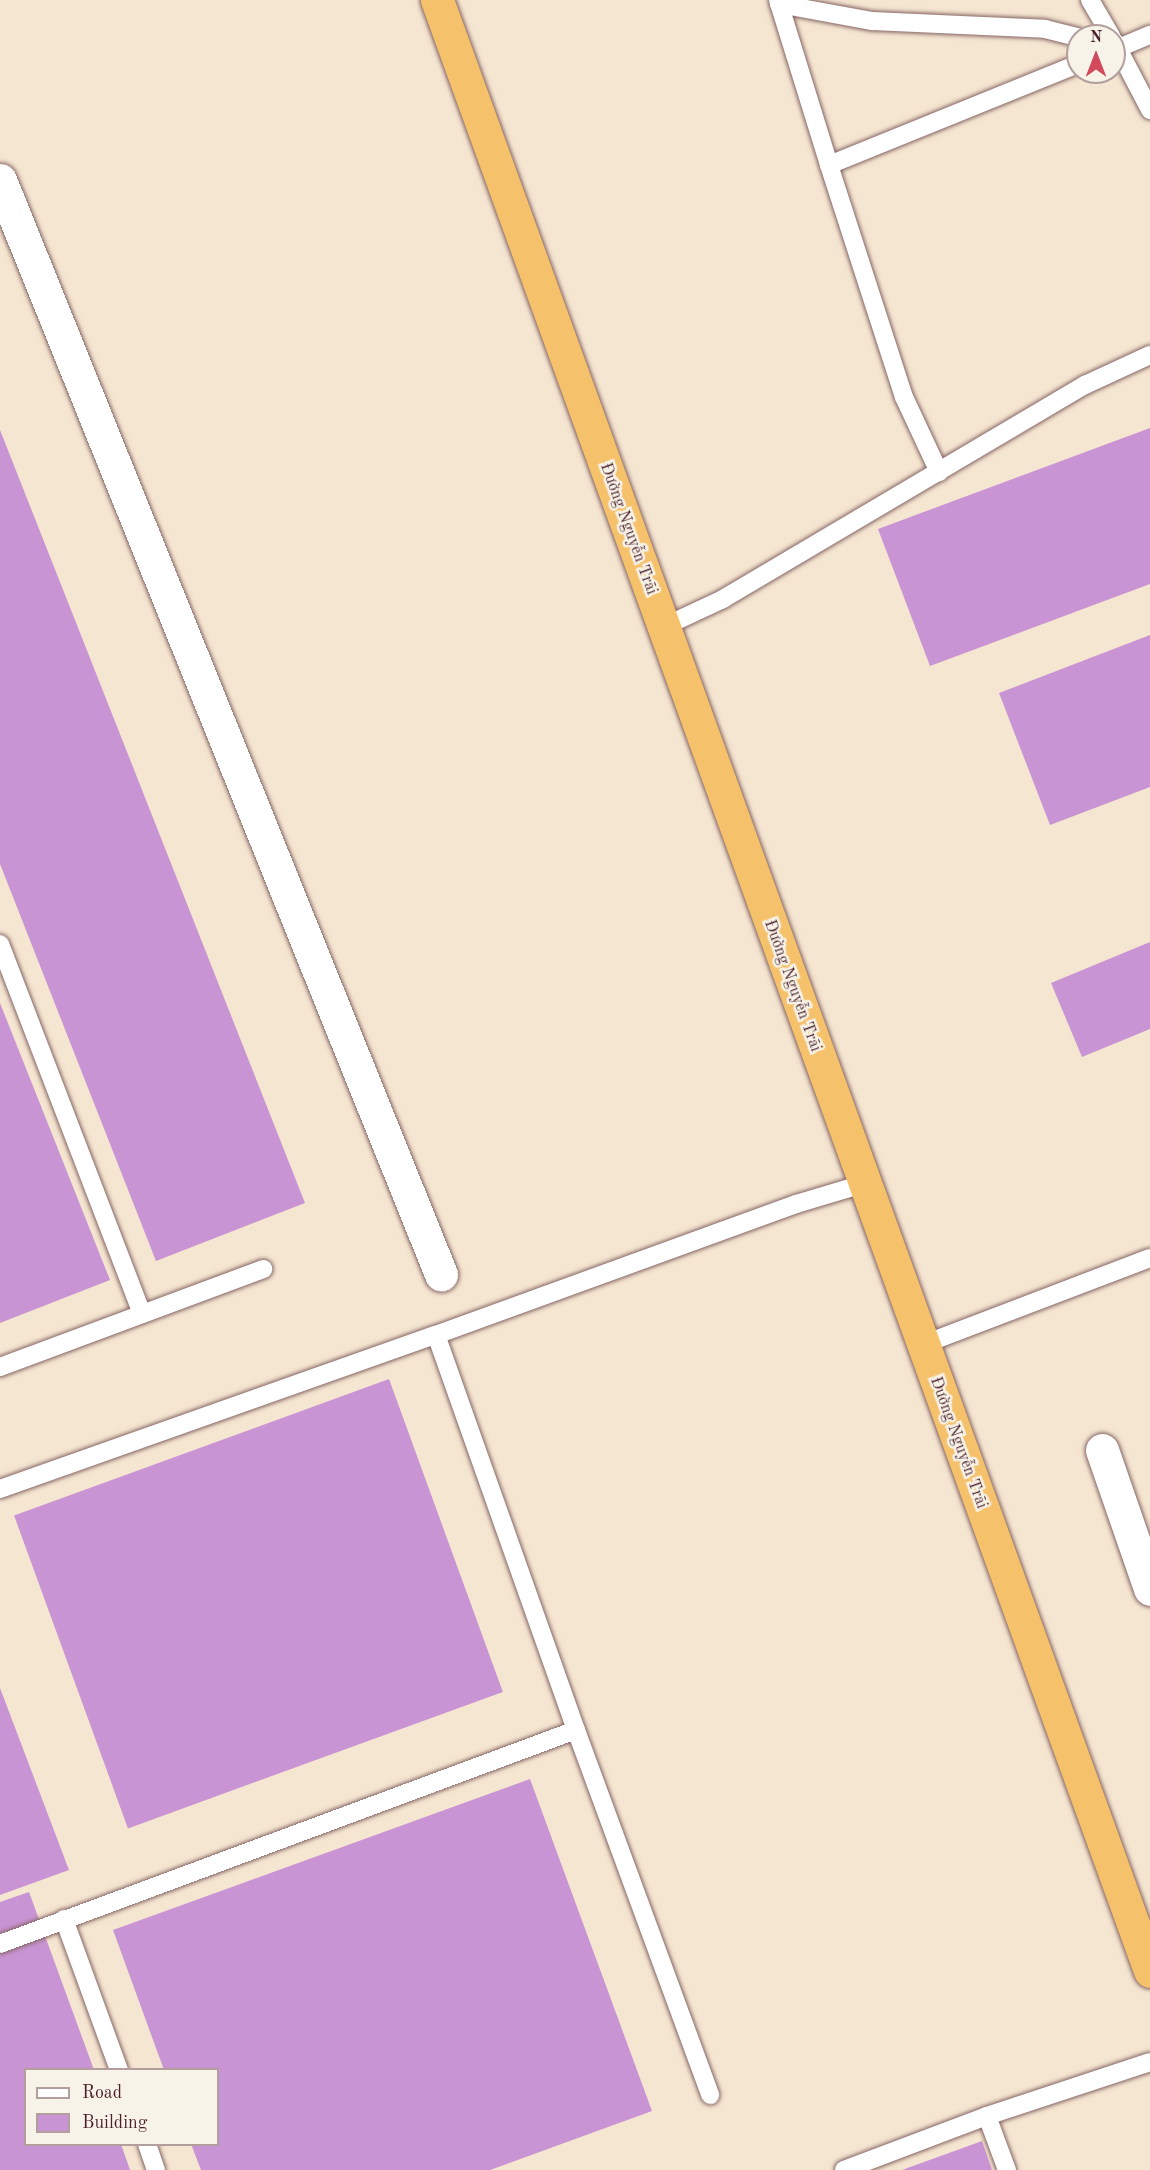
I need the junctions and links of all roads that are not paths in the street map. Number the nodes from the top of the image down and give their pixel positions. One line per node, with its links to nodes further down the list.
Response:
1 (437, 0): 15 (highway, Đường Nguyễn Trãi)
2 (1090, 0): 4 (lane)
3 (779, 1): 5 (lane); 11 (lane)
4 (1103, 24)
5 (1066, 34)
6 (1150, 35): 7 (lane)
7 (1126, 41)
8 (1126, 66): 10 (lane)
9 (1066, 69): 11 (lane)
10 (1150, 111)
11 (829, 165): 14 (lane)
12 (0, 180): 20 (street)
13 (1150, 355): 14 (lane)
14 (939, 472): 15 (lane)
15 (663, 627): 17 (highway, Đường Nguyễn Trãi)
16 (0, 944): 21 (lane)
17 (863, 1184): 22 (lane); 23 (highway, Đường Nguyễn Trãi)
18 (1150, 1258): 23 (lane)
19 (263, 1269): 21 (lane)
20 (441, 1274)
21 (142, 1314): 24 (lane)
22 (436, 1335): 26 (lane); 28 (lane)
23 (922, 1345): 31 (highway, Đường Nguyễn Trãi)
24 (0, 1367)
25 (1102, 1450): 27 (street)
26 (0, 1489)
27 (1150, 1589)
28 (576, 1730): 29 (lane); 34 (lane)
29 (64, 1920): 30 (lane); 33 (lane)
30 (0, 1944)
31 (1149, 1963)
32 (1150, 2062): 35 (lane)
33 (118, 2068)
34 (710, 2095)
35 (987, 2116): 38 (lane); 39 (lane)
36 (147, 2146): 37 (lane)
37 (156, 2170)
38 (844, 2170)
39 (1007, 2170)

